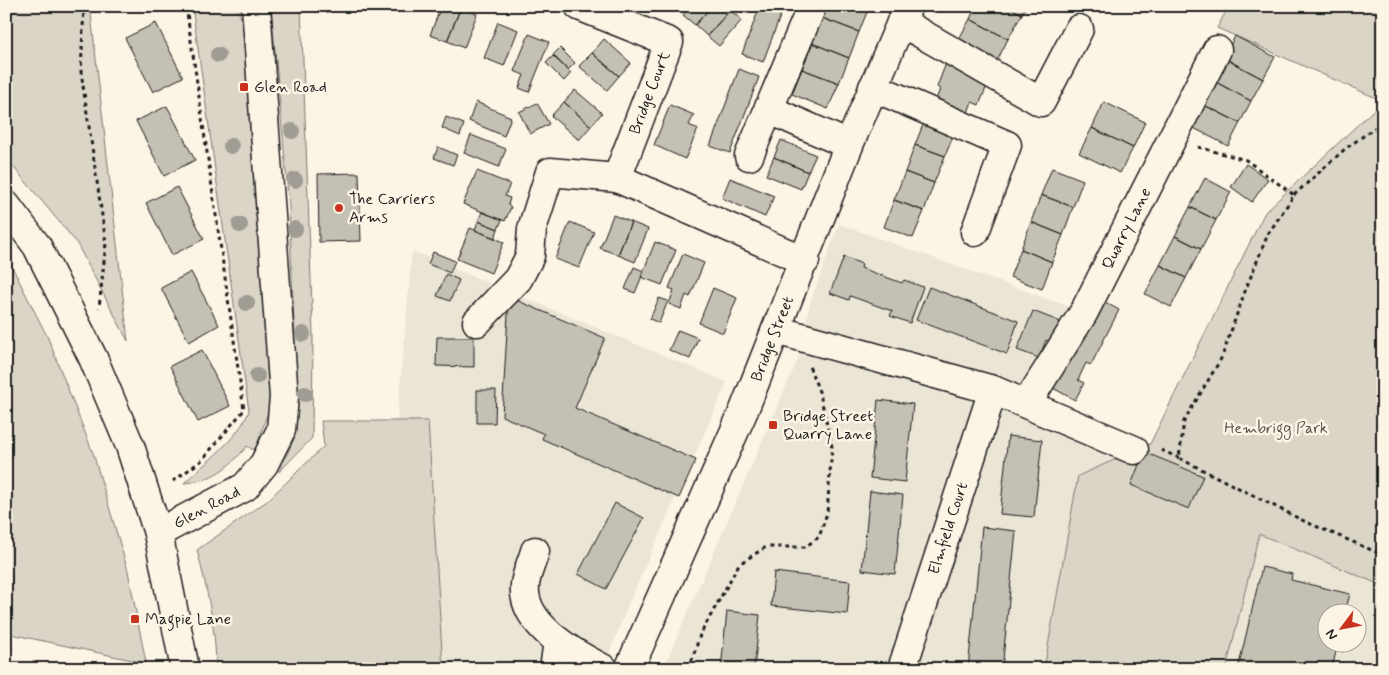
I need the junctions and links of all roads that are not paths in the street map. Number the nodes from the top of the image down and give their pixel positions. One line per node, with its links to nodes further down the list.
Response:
1 (256, 6): 20 (street, Glen Road)
2 (579, 6): 11 (street, Bridge Court)
3 (812, 6): 8 (street)
4 (904, 14): 5 (street); 7 (street, Bridge Street)
5 (1079, 29)
6 (1217, 50): 18 (street, Quarry Lane)
7 (873, 87): 9 (street, Bridge Street); 13 (street)
8 (768, 110): 9 (street); 10 (street)
9 (849, 145): 14 (street, Bridge Street)
10 (749, 156)
11 (617, 178): 14 (street); 15 (street)
12 (6, 205): 20 (street)
13 (975, 232)
14 (804, 260): 16 (street, Bridge Street)
15 (477, 322)
16 (787, 333): 17 (street); 26 (street, Bridge Street)
17 (993, 390): 18 (street); 27 (street, Elmfield Court)
18 (1027, 403): 19 (street)
19 (1134, 450)
20 (158, 533): 23 (street)
21 (535, 551): 22 (street)
22 (558, 642): 24 (street); 25 (street)
23 (185, 669)
24 (554, 669)
25 (604, 669)
26 (629, 669)
27 (902, 669)

